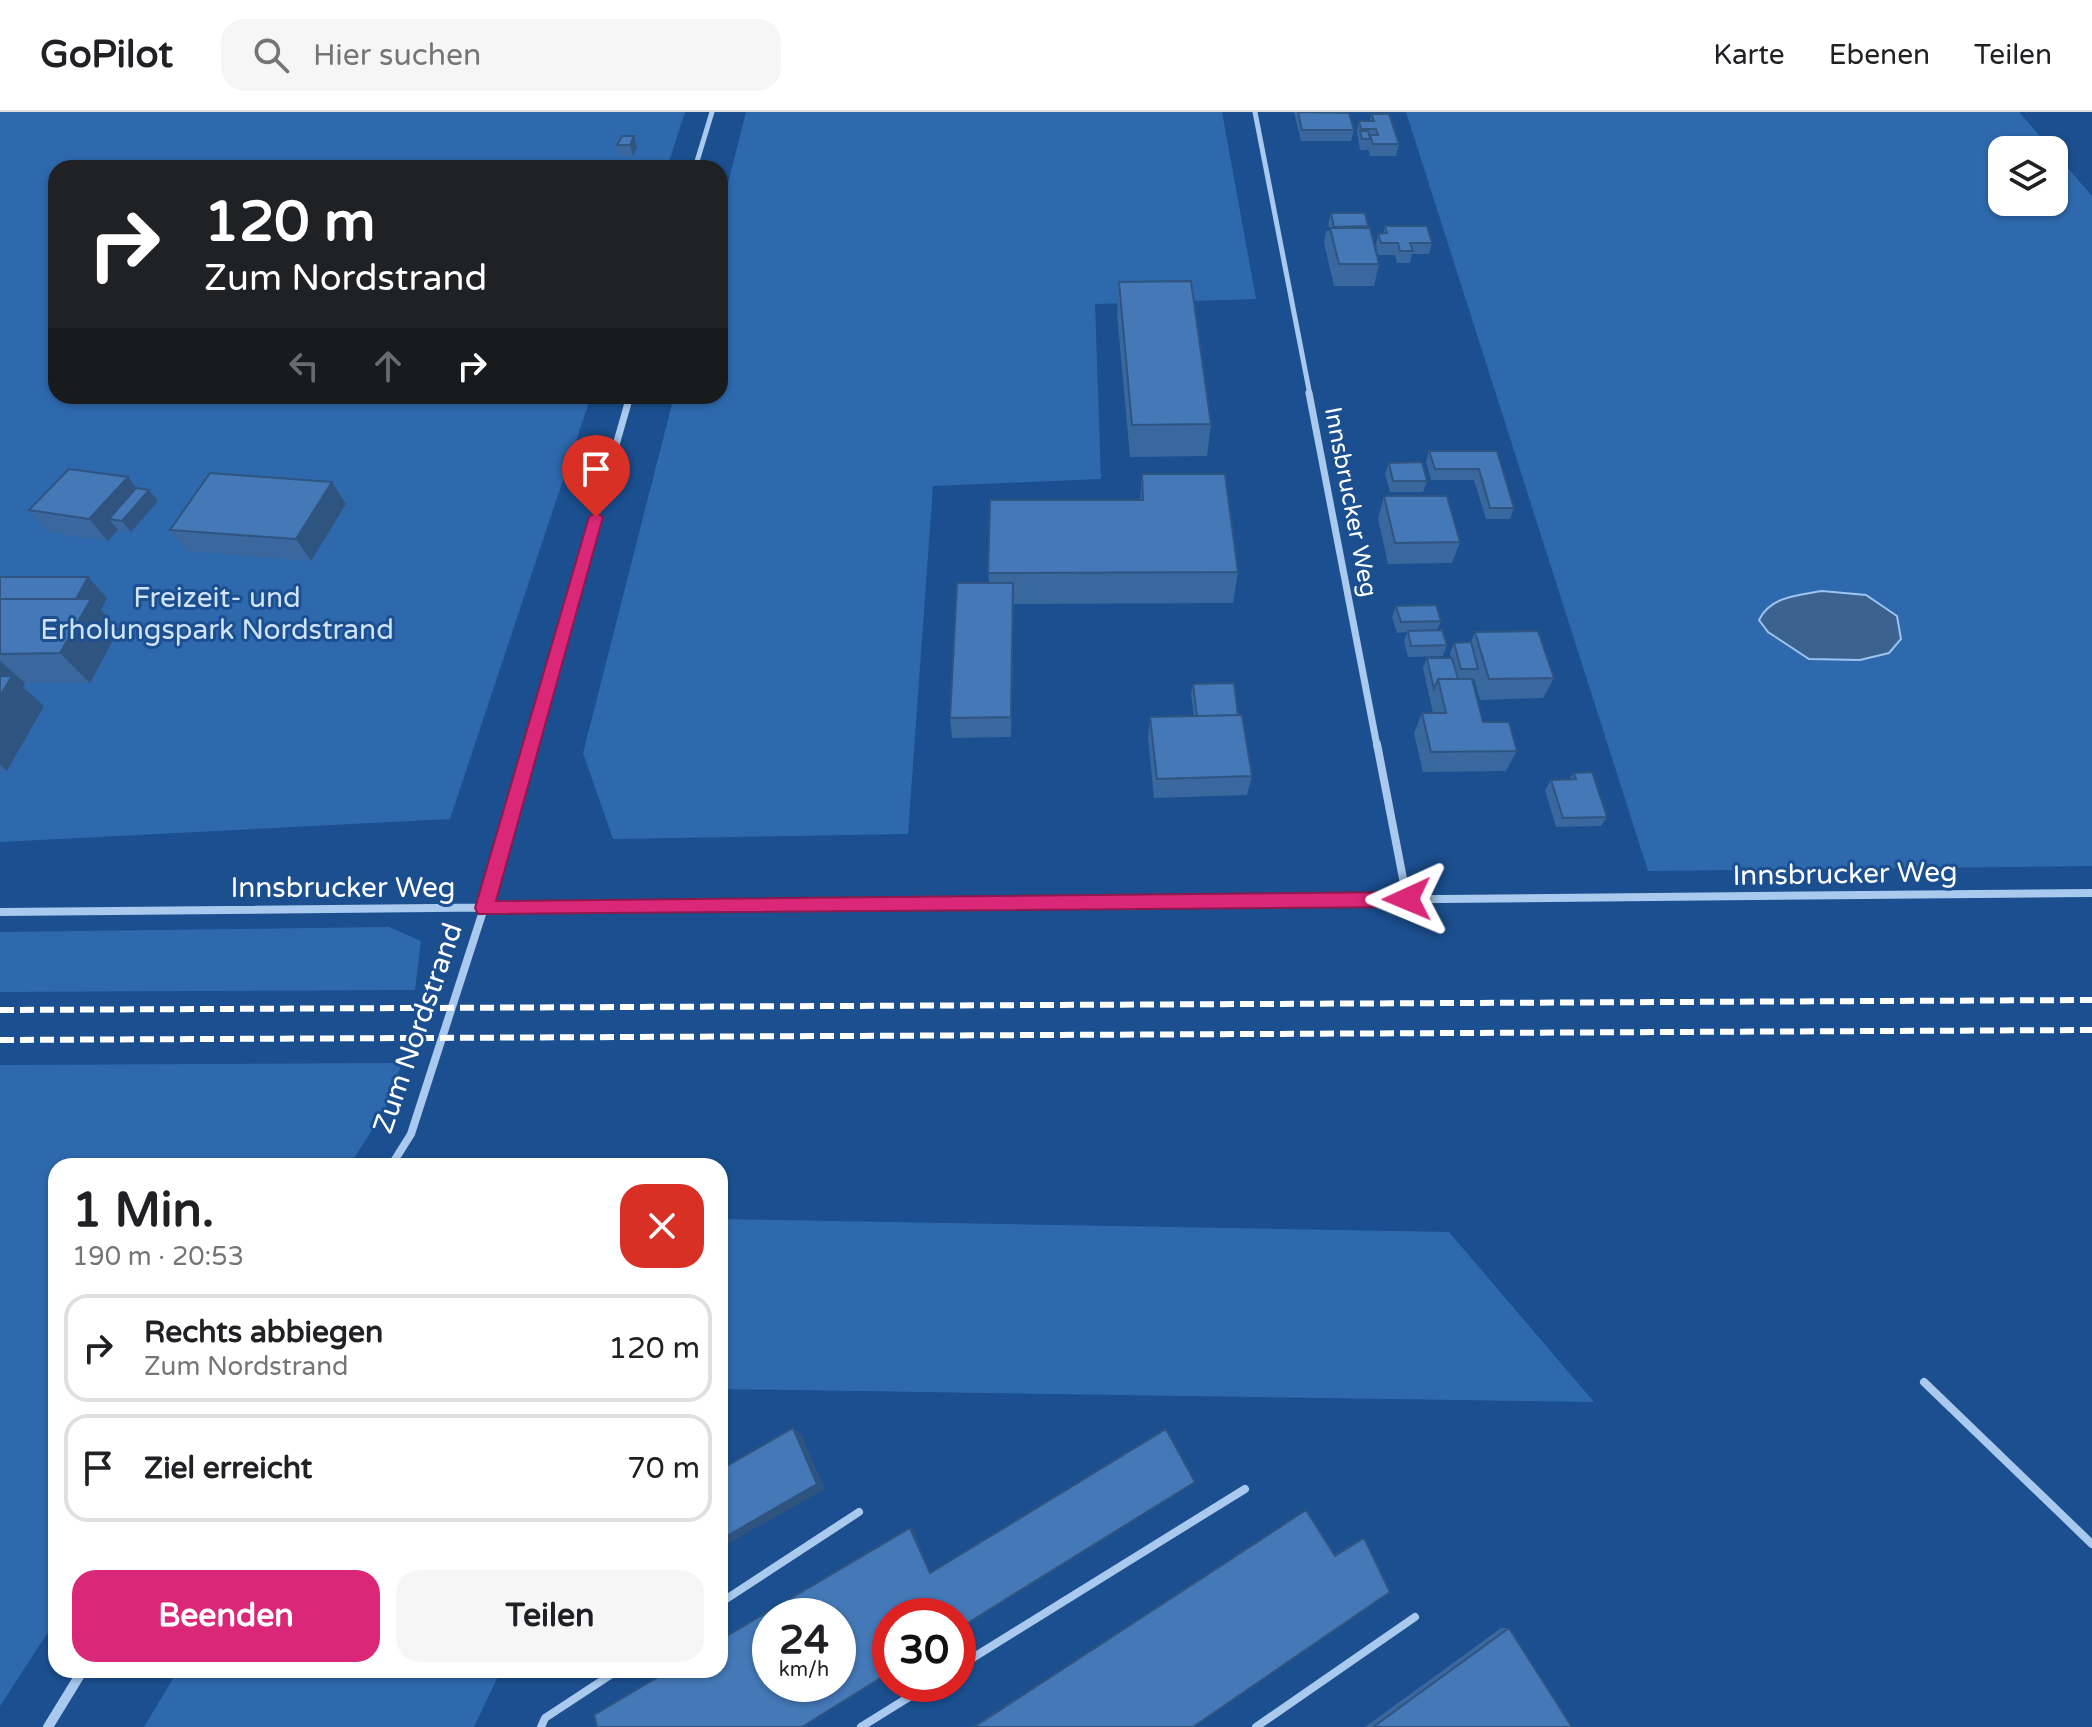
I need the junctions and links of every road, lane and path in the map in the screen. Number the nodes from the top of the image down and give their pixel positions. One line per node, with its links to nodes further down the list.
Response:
1 (712, 112): 3 (street)
2 (1255, 112): 6 (street, Innsbrucker Weg)
3 (697, 160)
4 (628, 404): 7 (street, Zum Nordstrand)
5 (2092, 893): 6 (street, Innsbrucker Weg)
6 (1407, 899): 7 (street, Innsbrucker Weg)
7 (484, 908): 8 (street, Innsbrucker Weg); 9 (street, Zum Nordstrand)
8 (0, 912)
9 (396, 1158)
10 (1924, 1382): 13 (lane)
11 (1245, 1489): 16 (lane)
12 (859, 1512): 14 (lane)
13 (2092, 1544)
14 (728, 1598)
15 (1415, 1617): 23 (lane)
16 (976, 1656)
17 (78, 1678): 20 (street)
18 (606, 1678): 21 (lane)
19 (901, 1702): 22 (lane)
20 (48, 1727)
21 (541, 1727)
22 (861, 1727)
23 (1256, 1727)

